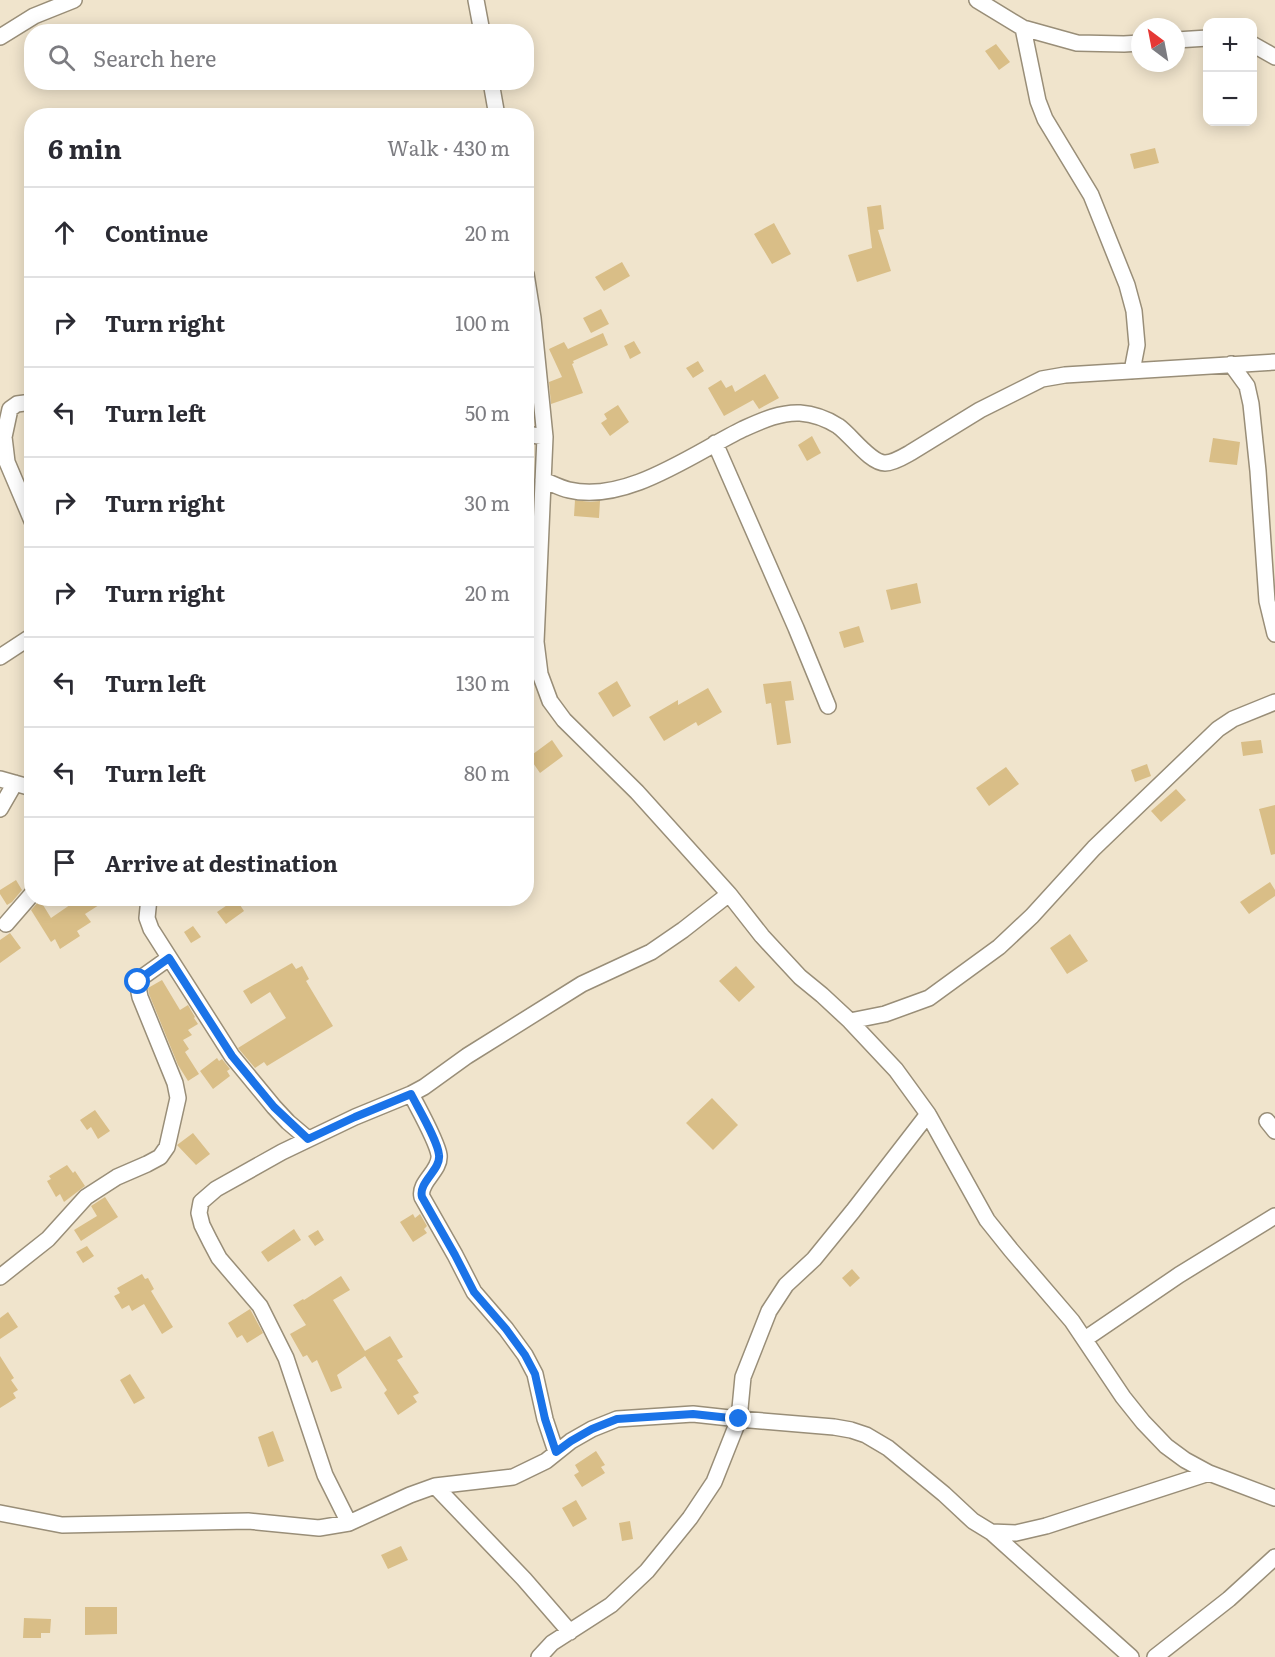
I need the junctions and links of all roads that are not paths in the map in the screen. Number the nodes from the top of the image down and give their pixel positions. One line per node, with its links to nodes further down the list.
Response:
1 (74, 0): 6 (street)
2 (476, 0): 4 (street)
3 (977, 0): 5 (street)
4 (480, 24)
5 (1023, 28): 9 (street); 17 (street)
6 (0, 37)
7 (1203, 38): 8 (street)
8 (1185, 39)
9 (1131, 44)
10 (1257, 47): 11 (street)
11 (1275, 57)
12 (492, 90): 13 (street)
13 (496, 108)
14 (534, 328): 20 (street)
15 (1275, 362): 16 (street)
16 (1231, 364): 17 (street); 24 (street)
17 (1132, 371): 21 (street)
18 (24, 403): 23 (street)
19 (534, 435): 20 (street)
20 (545, 437): 22 (street)
21 (715, 443): 22 (street); 28 (street)
22 (543, 480): 32 (street)
23 (24, 501)
24 (1275, 634)
25 (24, 641): 26 (street)
26 (0, 657)
27 (1275, 702): 37 (street)
28 (828, 706)
29 (7, 781): 30 (street); 31 (street)
30 (24, 786)
31 (0, 808)
32 (729, 894): 37 (street); 38 (street)
33 (24, 903): 35 (street)
34 (148, 906): 36 (street)
35 (6, 924)
36 (169, 958): 40 (street); 42 (street)
37 (849, 1021): 39 (street)
38 (411, 1094): 40 (street); 45 (street)
39 (928, 1114): 43 (street); 44 (street)
40 (308, 1139): 50 (street)
41 (1275, 1216): 43 (street)
42 (0, 1277)
43 (1085, 1339): 46 (street)
44 (739, 1419): 45 (street); 51 (street); 53 (street)
45 (556, 1452): 47 (street)
46 (1209, 1473): 48 (street); 51 (street)
47 (435, 1486): 50 (street); 53 (street)
48 (1275, 1498)
49 (0, 1513): 50 (street)
50 (349, 1523)
51 (990, 1532): 55 (street)
52 (1275, 1557): 56 (street)
53 (570, 1632): 54 (street)
54 (539, 1657)
55 (1131, 1657)
56 (1155, 1657)

